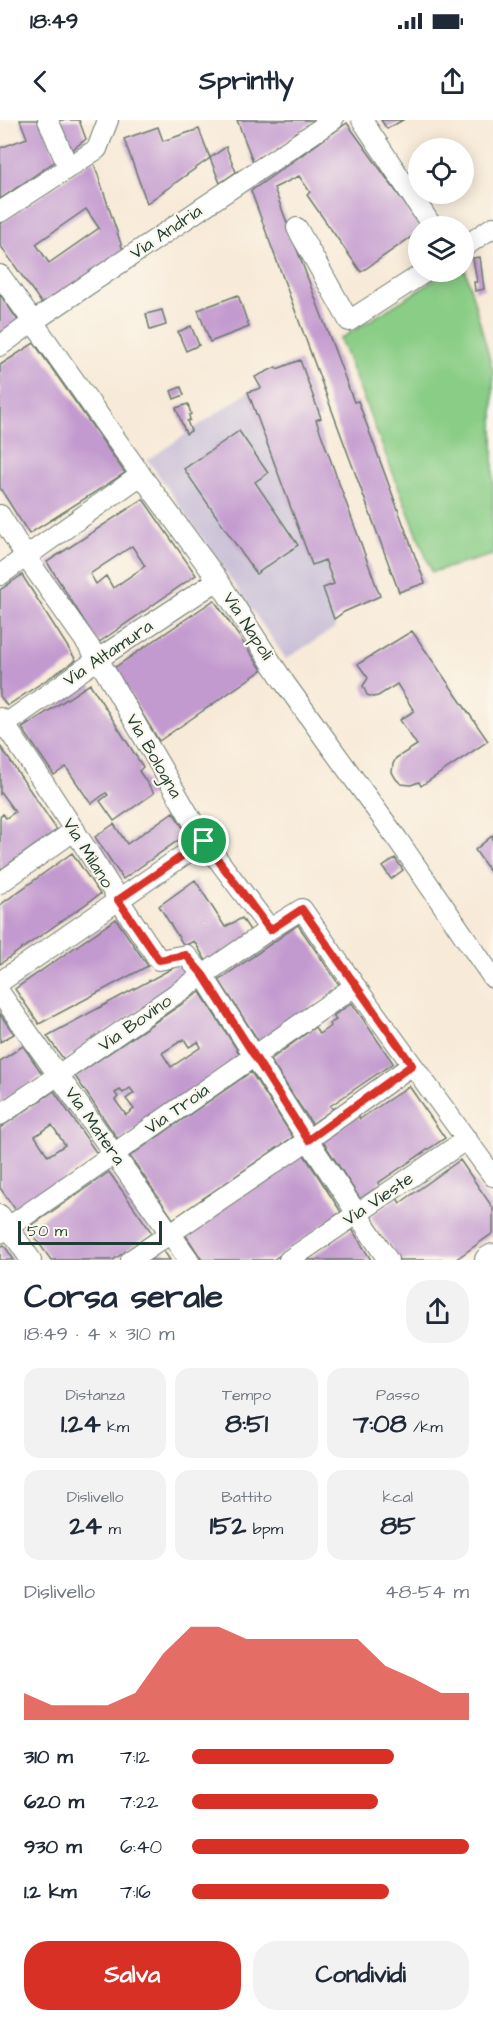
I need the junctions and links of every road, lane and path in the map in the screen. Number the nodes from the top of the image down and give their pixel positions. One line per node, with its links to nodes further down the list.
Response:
1 (48, 120): 5 (street)
2 (108, 120): 5 (street)
3 (333, 120): 13 (street, Via Andria)
4 (362, 120): 7 (street)
5 (68, 167): 6 (street)
6 (0, 212)
7 (425, 216)
8 (493, 227): 10 (street)
9 (297, 228): 12 (street)
10 (474, 240)
11 (0, 275): 13 (street, Via Napoli)
12 (409, 282)
13 (34, 321): 14 (street, Via Andria); 15 (street, Via Napoli)
14 (0, 346)
15 (141, 475): 17 (street); 19 (street, Via Napoli)
16 (0, 515): 17 (street, Via Bologna)
17 (26, 557): 18 (street); 20 (street, Via Bologna)
18 (0, 575)
19 (218, 579): 20 (street, Via Altamura); 28 (street, Via Napoli)
20 (98, 659): 21 (street, Via Altamura); 23 (street, Via Bologna)
21 (2, 723): 22 (street, Via Milano)
22 (75, 830): 24 (street); 25 (street, Via Milano)
23 (204, 841): 25 (street); 26 (street, Via Bologna)
24 (0, 883)
25 (118, 900): 27 (street, Via Milano); 29 (street)
26 (270, 930): 27 (street, Via Bovino); 30 (street)
27 (203, 975): 32 (street, Via Milano); 34 (street, Via Bovino)
28 (493, 978)
29 (0, 982)
30 (355, 986): 32 (street, Via Troia); 33 (street)
31 (0, 993): 34 (street, Via Matera)
32 (255, 1056): 37 (street, Via Milano); 38 (street, Via Troia)
33 (412, 1065): 36 (street); 37 (street)
34 (59, 1076): 35 (street, Via Bovino); 38 (street, Via Matera)
35 (0, 1115)
36 (467, 1139): 39 (street); 40 (street, Via Vieste)
37 (308, 1140): 40 (street, Via Milano); 42 (street)
38 (113, 1153): 41 (street, Via Troia); 42 (street, Via Matera)
39 (493, 1176)
40 (357, 1213): 47 (street, Via Vieste); 48 (street, Via Milano)
41 (3, 1225): 44 (street)
42 (172, 1233): 45 (street); 46 (street, Via Matera)
43 (493, 1257): 49 (street)
44 (32, 1260)
45 (131, 1260)
46 (189, 1260)
47 (289, 1260)
48 (388, 1260)
49 (488, 1260)

